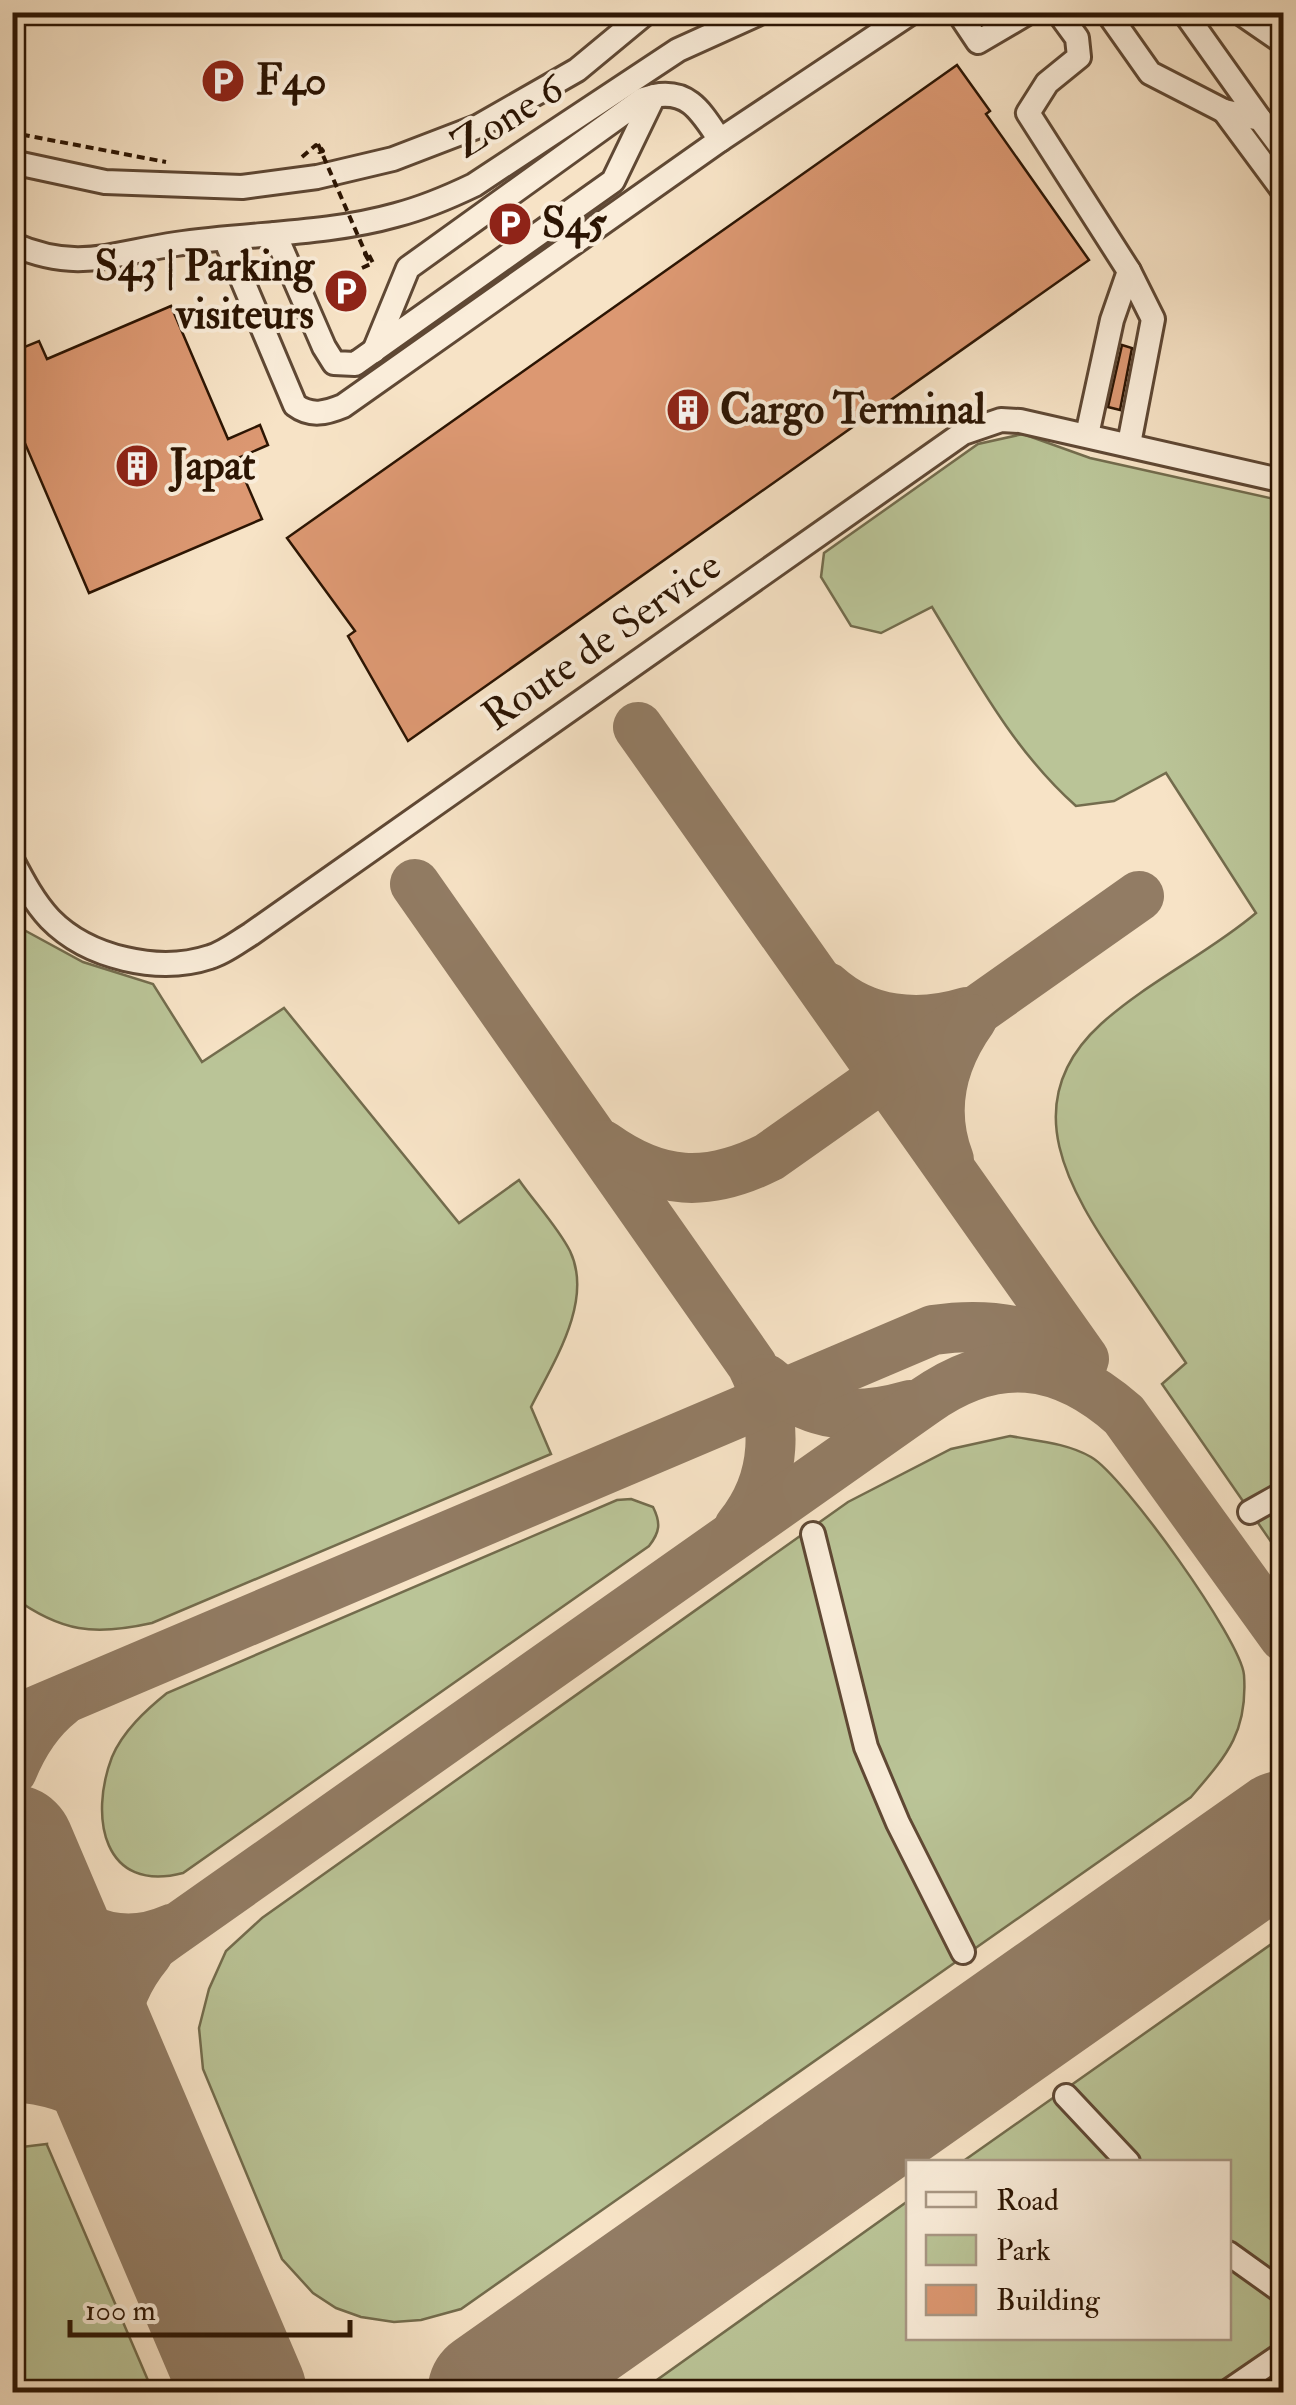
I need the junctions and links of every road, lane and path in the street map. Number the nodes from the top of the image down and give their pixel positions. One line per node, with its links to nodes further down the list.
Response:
1 (647, 12): 20 (lane)
2 (762, 12): 23 (lane, Zone 6)
3 (912, 12): 17 (lane)
4 (958, 12): 5 (lane)
5 (1029, 12)
6 (1058, 12): 27 (lane)
7 (1107, 12): 12 (lane)
8 (1184, 12): 13 (lane)
9 (1238, 12): 10 (lane)
10 (1284, 43)
11 (654, 96): 17 (lane); 28 (lane); 28 (lane)
12 (1224, 111): 13 (lane); 22 (lane)
13 (1260, 119): 18 (lane)
14 (18, 121): 16 (path)
15 (12, 133): 16 (path)
16 (24, 135): 21 (path)
17 (720, 140): 24 (lane)
18 (1284, 151)
19 (298, 159): 26 (path, bridge)
20 (12, 162)
21 (178, 165)
22 (1284, 192)
23 (275, 234): 24 (lane, Zone 6); 28 (lane)
24 (225, 239): 25 (lane, Zone 6)
25 (12, 244)
26 (362, 268)
27 (1129, 271): 29 (lane); 30 (lane)
28 (374, 351)
29 (1088, 435): 30 (lane, Route de Service); 32 (lane, Route de Service)
30 (1129, 444): 31 (lane, Route de Service)
31 (1278, 474)
32 (12, 860)
33 (1284, 1493): 34 (lane)
34 (1250, 1512)
35 (813, 1534): 36 (lane)
36 (964, 1952)
37 (1066, 2096): 38 (lane)
38 (1126, 2160)
39 (1231, 2255): 40 (lane)
40 (1284, 2293)
41 (1284, 2353): 42 (lane)
42 (1226, 2392)

